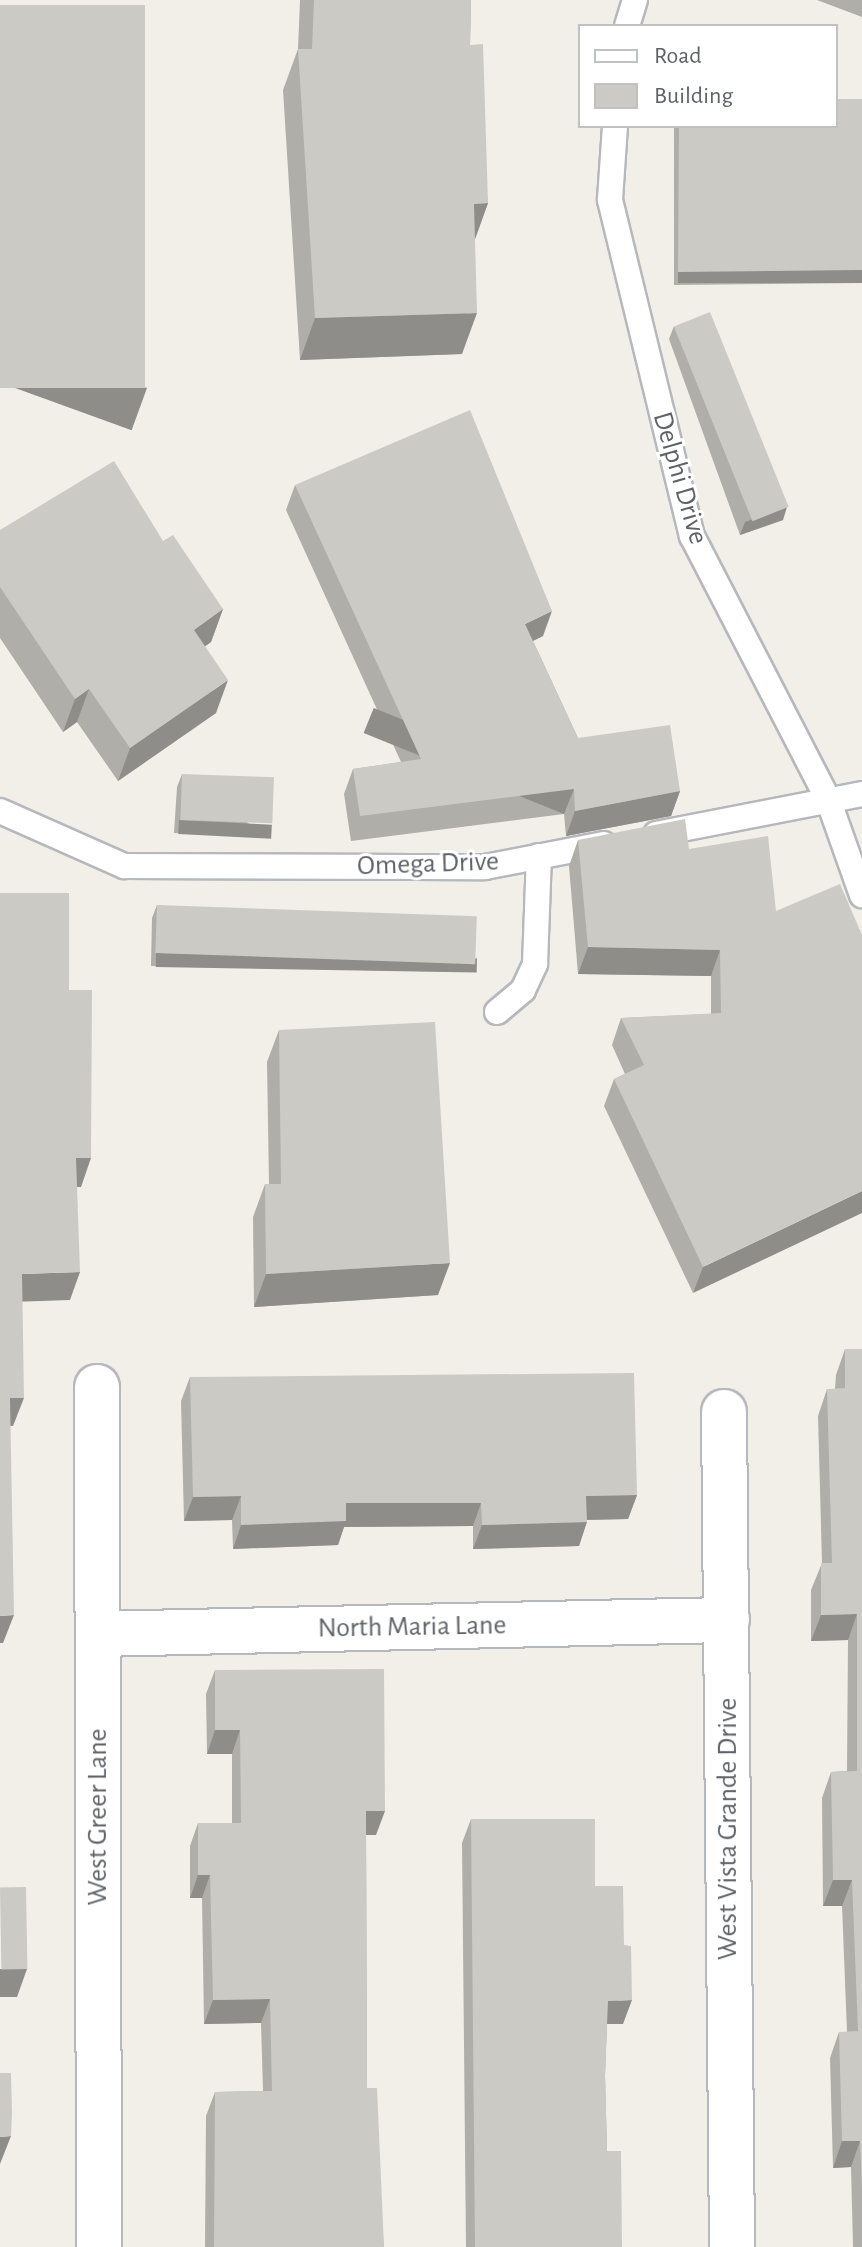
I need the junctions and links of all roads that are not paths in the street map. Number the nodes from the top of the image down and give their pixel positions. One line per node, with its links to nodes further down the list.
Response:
1 (635, 0): 2 (lane)
2 (628, 24)
3 (615, 128): 5 (lane, Delphi Drive)
4 (862, 794): 5 (lane, Omega Drive)
5 (829, 802): 7 (lane, Omega Drive); 8 (lane, Delphi Drive)
6 (0, 811): 7 (lane, Omega Drive)
7 (539, 856): 9 (lane)
8 (862, 895)
9 (497, 1012)
10 (97, 1387): 13 (street, West Greer Lane)
11 (724, 1412): 12 (street, West Vista Grande Drive)
12 (727, 1620): 13 (street, North Maria Lane); 15 (street, West Vista Grande Drive)
13 (98, 1634): 14 (street, West Greer Lane)
14 (99, 2247)
15 (732, 2247)

